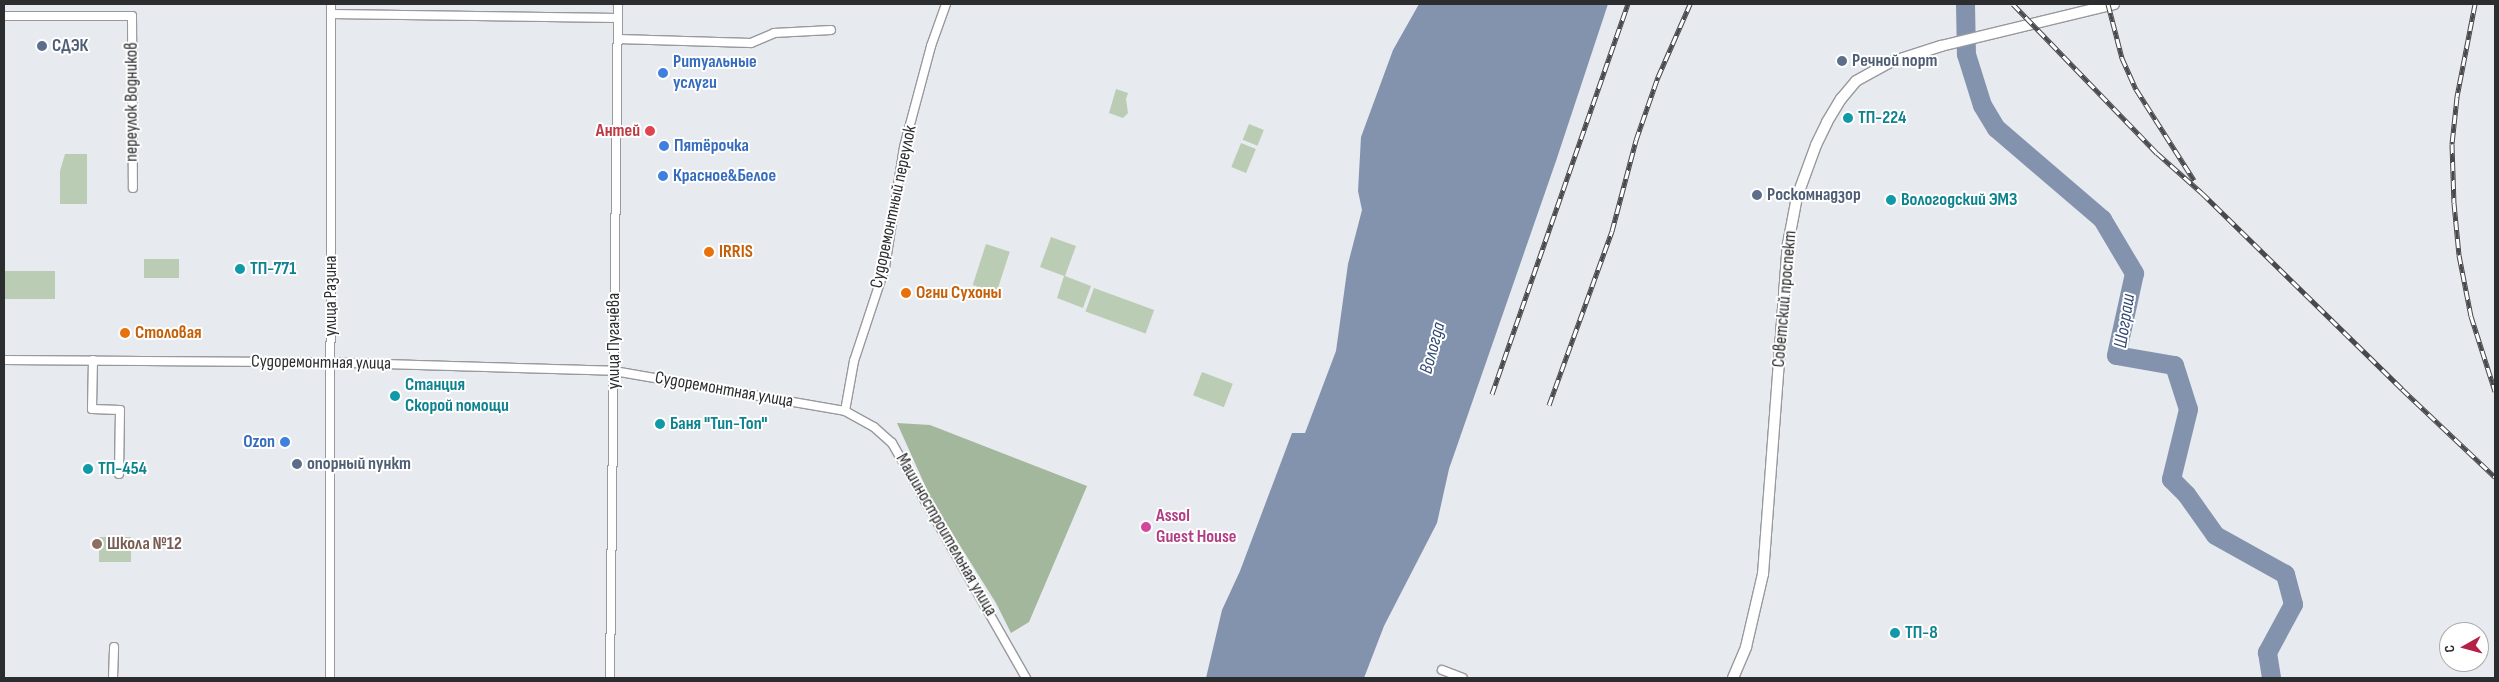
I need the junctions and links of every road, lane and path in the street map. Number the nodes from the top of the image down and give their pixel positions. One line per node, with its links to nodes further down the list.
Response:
1 (331, 4): 5 (street, улица Разина)
2 (618, 4): 7 (street, улица Пугачёва)
3 (946, 4): 15 (street, Судоремонтный переулок)
4 (2114, 4): 24 (street, Советский проспект)
5 (331, 14): 7 (street); 13 (street, улица Разина)
6 (4, 16): 10 (street, переулок Водников)
7 (618, 18): 9 (street, улица Пугачёва)
8 (831, 30): 9 (street)
9 (618, 39): 14 (street, улица Пугачёва)
10 (133, 188)
11 (4, 360): 12 (street, Судоремонтная улица)
12 (93, 360): 13 (street, Судоремонтная улица); 16 (street)
13 (331, 363): 14 (street, Судоремонтная улица); 20 (street, улица Разина)
14 (614, 371): 15 (street, Судоремонтная улица); 21 (street, улица Пугачёва)
15 (845, 411): 22 (street, Машиностроительная улица)
16 (119, 474)
17 (114, 648): 19 (street)
18 (1442, 670): 23 (street)
19 (112, 678)
20 (330, 678)
21 (610, 678)
22 (1026, 678)
23 (1463, 678)
24 (1734, 678)

